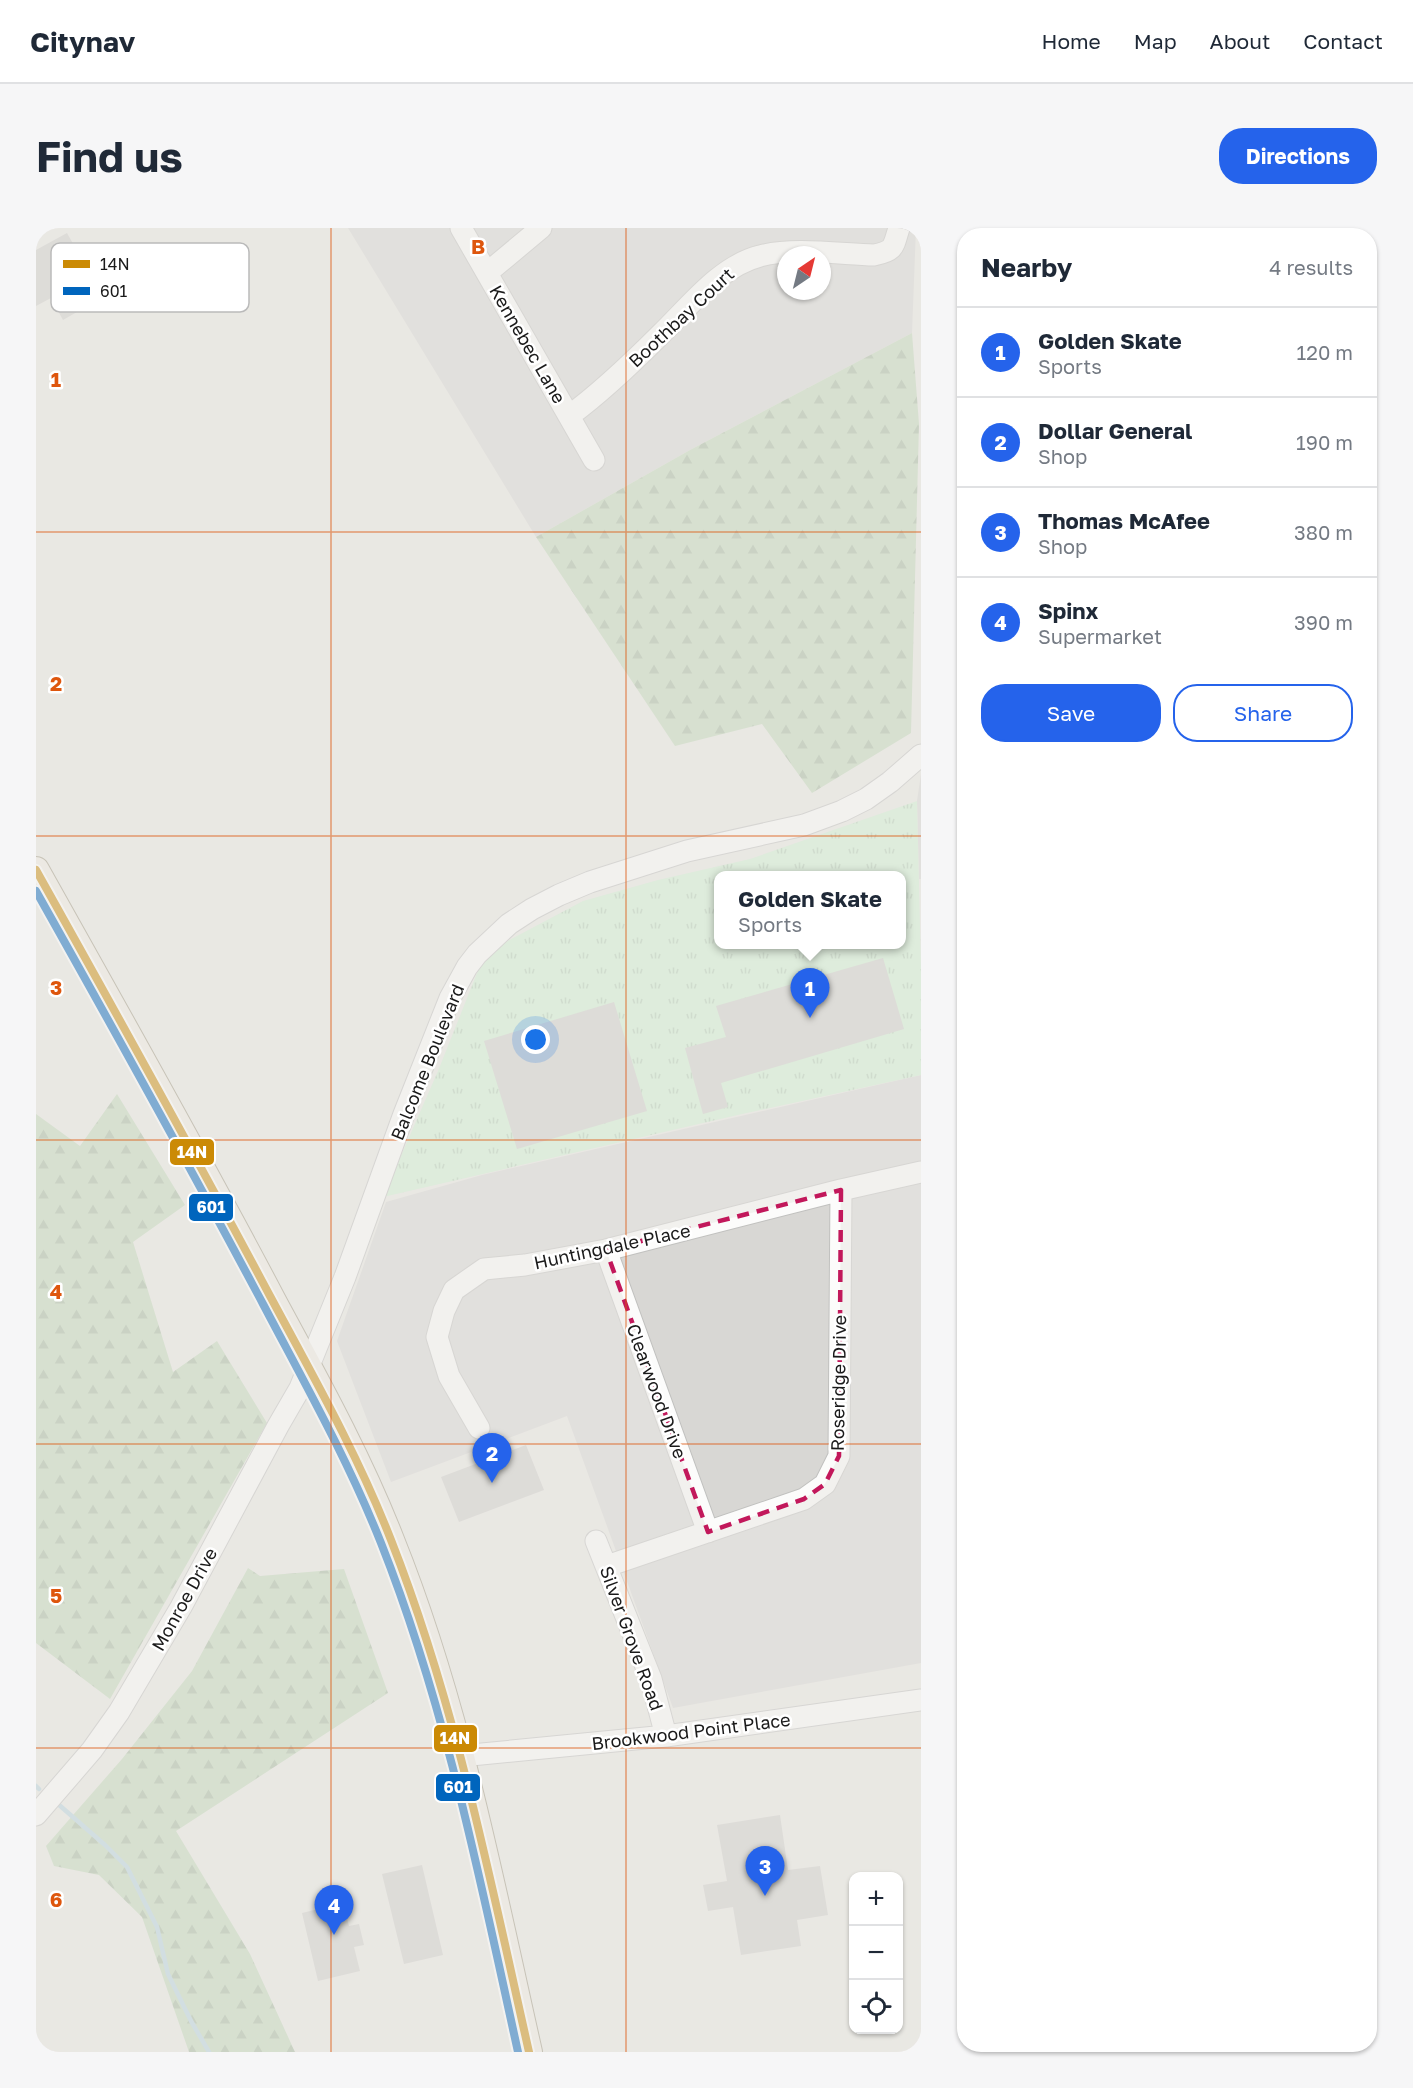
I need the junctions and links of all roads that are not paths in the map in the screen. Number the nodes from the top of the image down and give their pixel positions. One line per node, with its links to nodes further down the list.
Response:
1 (461, 228): 4 (street, Kennebec Lane)
2 (542, 228): 4 (street)
3 (899, 228): 5 (street, Boothbay Court)
4 (487, 273): 5 (street, Kennebec Lane)
5 (569, 416): 6 (street, Kennebec Lane)
6 (594, 460)
7 (921, 755): 12 (street, Balcome Boulevard)
8 (36, 870): 12 (main road)
9 (921, 1172): 10 (street, Huntingdale Place)
10 (841, 1190): 11 (street, Huntingdale Place); 14 (street, Roseridge Drive)
11 (606, 1250): 13 (street, Huntingdale Place); 14 (street, Clearwood Drive)
12 (308, 1366): 19 (main road); 20 (street, Monroe Drive)
13 (479, 1428)
14 (708, 1532): 16 (street, Roseridge Drive)
15 (596, 1540): 16 (street, Silver Grove Road)
16 (607, 1566): 18 (street, Silver Grove Road)
17 (921, 1700): 18 (street, Brookwood Point Place)
18 (666, 1736): 19 (street, Brookwood Point Place)
19 (461, 1756): 21 (main road)
20 (36, 1815)
21 (530, 2052)

